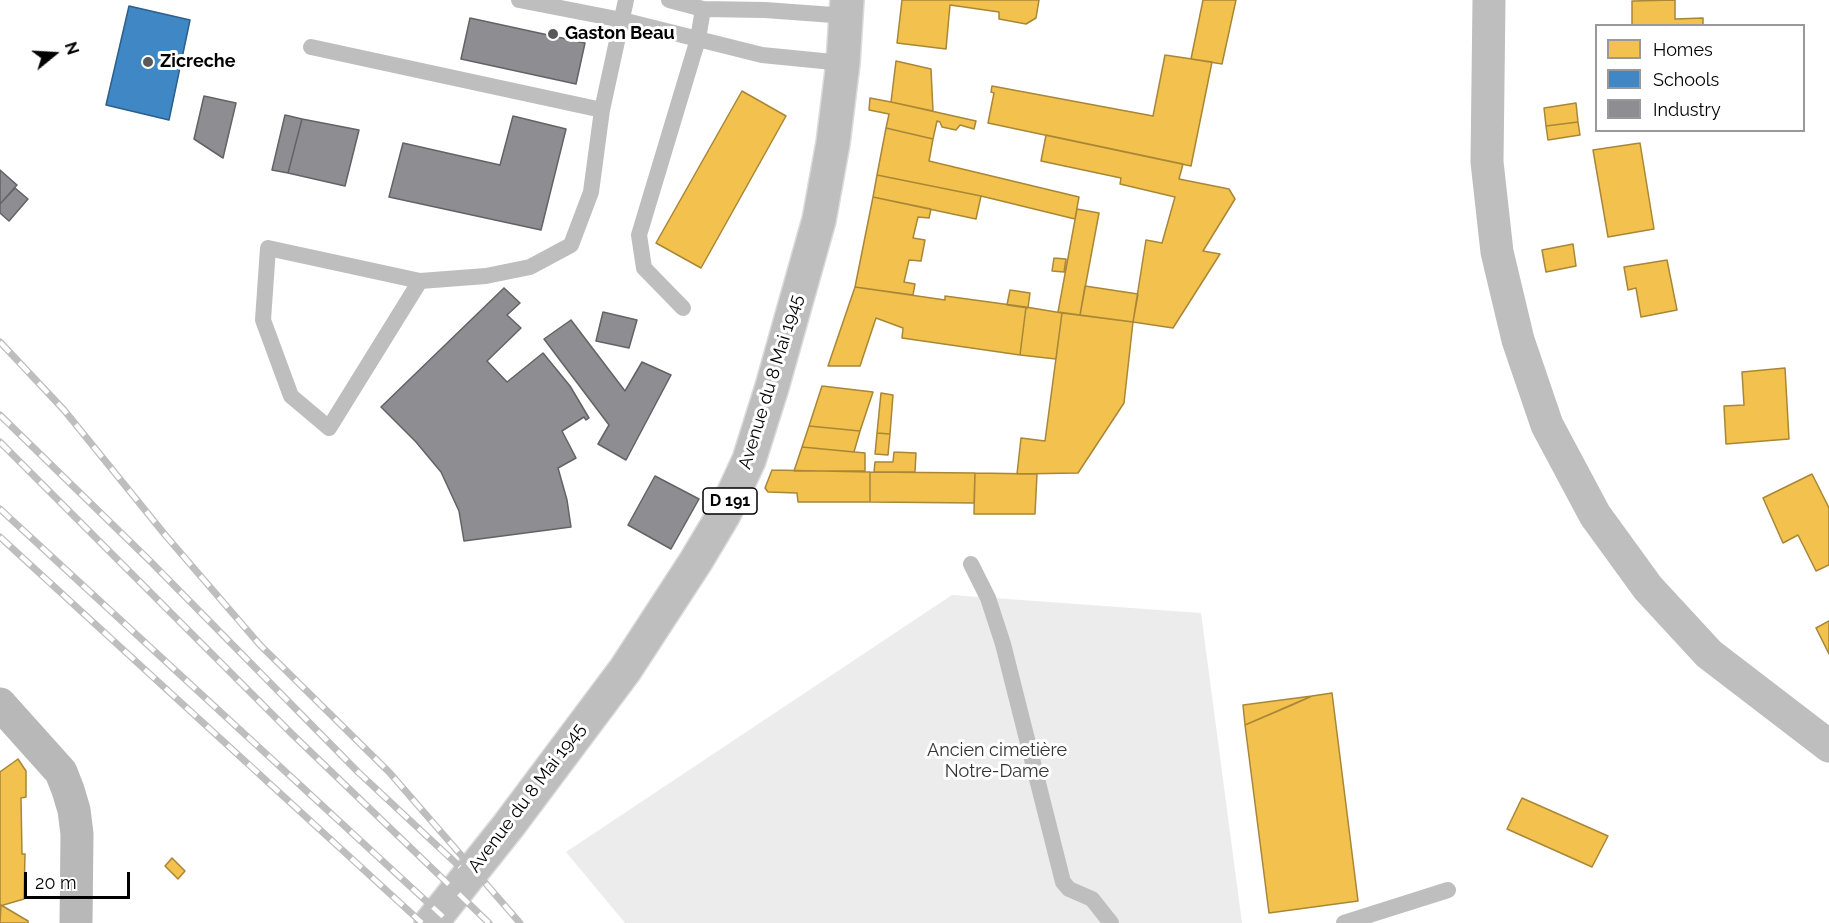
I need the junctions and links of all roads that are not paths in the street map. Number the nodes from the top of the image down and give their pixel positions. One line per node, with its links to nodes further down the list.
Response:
1 (519, 0): 7 (lane)
2 (626, 0): 7 (lane)
3 (669, 0): 6 (lane)
4 (1489, 0): 16 (main road)
5 (847, 8): 6 (lane); 10 (main road, Avenue du 8 Mai 1945 / D 191)
6 (703, 9): 8 (lane)
7 (622, 20): 8 (lane); 11 (lane)
8 (698, 39): 10 (lane); 13 (lane)
9 (311, 47): 11 (lane)
10 (843, 63): 19 (main road, Avenue du 8 Mai 1945 / D 191)
11 (602, 110): 12 (lane)
12 (420, 281): 12 (lane)
13 (684, 308)
14 (971, 564): 20 (lane)
15 (0, 704): 18 (street)
16 (1829, 746)
17 (1448, 890): 21 (lane)
18 (76, 923)
19 (431, 923)
20 (1111, 923)
21 (1344, 923)

